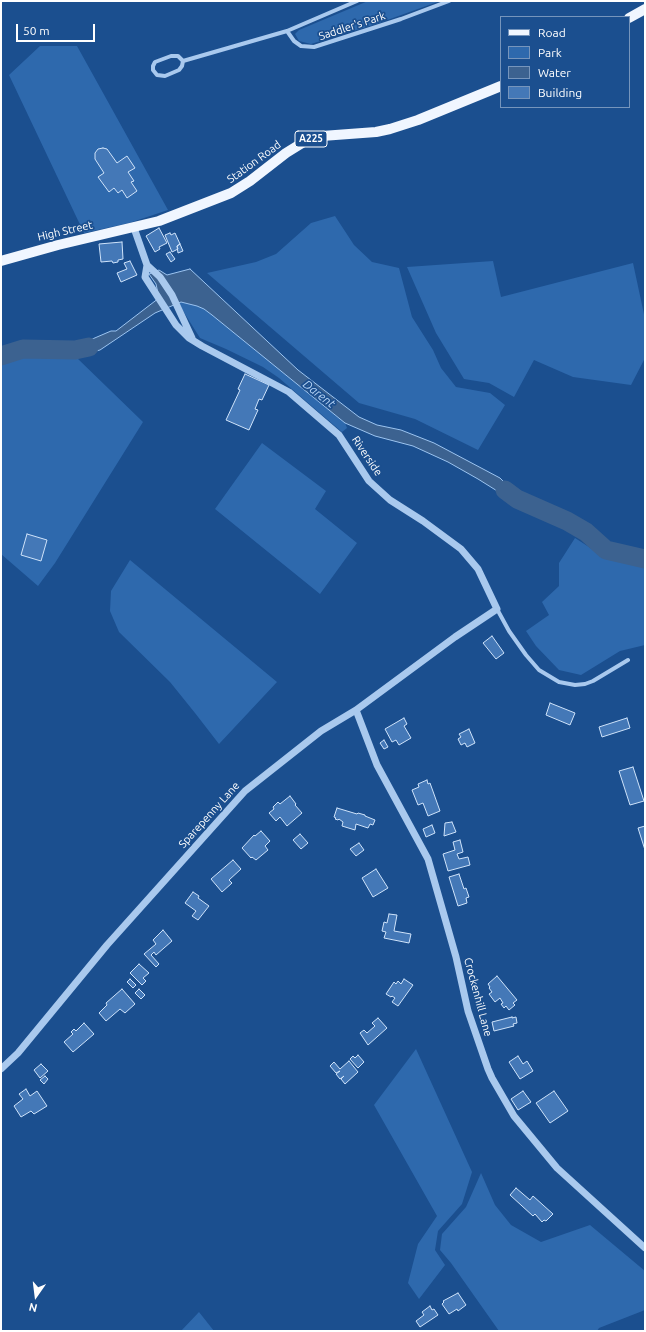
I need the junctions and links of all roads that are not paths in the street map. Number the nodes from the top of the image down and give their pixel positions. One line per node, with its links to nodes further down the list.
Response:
1 (358, 1): 5 (street, Saddler's Park)
2 (449, 1): 5 (street, Saddler's Park)
3 (645, 9): 4 (main road)
4 (630, 17)
5 (287, 31): 6 (street, Saddler's Park)
6 (183, 61): 6 (street, Saddler's Park)
7 (500, 86): 8 (main road, Station Road / A225)
8 (134, 228): 9 (main road, High Street / A225); 10 (street, Riverside)
9 (1, 260)
10 (147, 265): 11 (street, Riverside); 11 (street, Riverside)
11 (193, 341): 12 (street, Riverside)
12 (497, 609): 13 (street); 14 (street, Sparepenny Lane)
13 (628, 660)
14 (356, 710): 15 (street, Sparepenny Lane); 16 (street, Crockenhill Lane)
15 (1, 1069)
16 (645, 1248)

